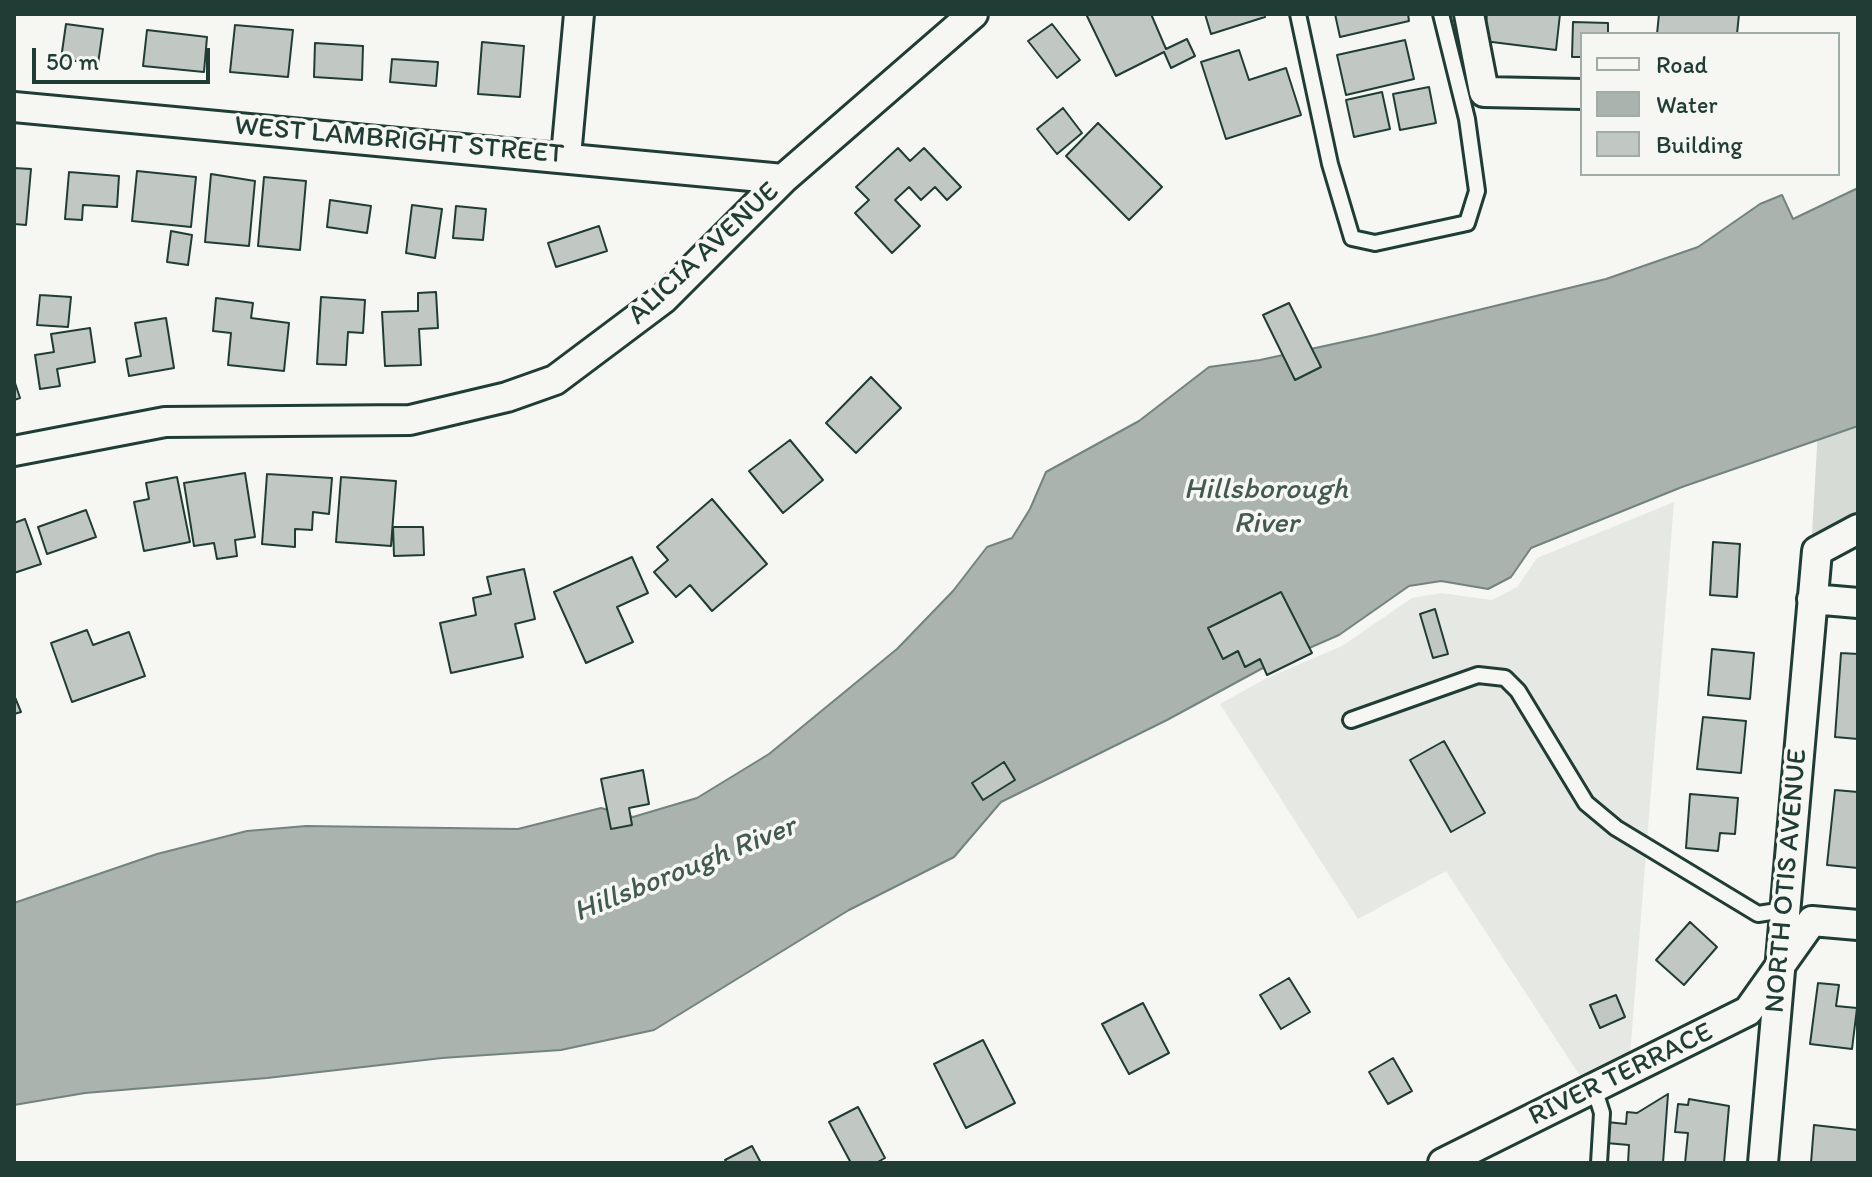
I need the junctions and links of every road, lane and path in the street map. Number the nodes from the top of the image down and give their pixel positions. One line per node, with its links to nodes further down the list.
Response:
1 (579, 14): 8 (street)
2 (973, 14): 9 (street, ALICIA AVENUE)
3 (1298, 14): 4 (lane)
4 (1441, 14)
5 (1469, 14): 6 (street)
6 (1580, 94)
7 (14, 107): 8 (street, WEST LAMBRIGHT STREET)
8 (566, 156): 9 (street, WEST LAMBRIGHT STREET)
9 (783, 179): 10 (street, ALICIA AVENUE)
10 (14, 451)
11 (1858, 529): 12 (street, NORTH OTIS AVENUE)
12 (1812, 599): 13 (street); 15 (street, NORTH OTIS AVENUE)
13 (1858, 603)
14 (1351, 720): 15 (lane)
15 (1784, 910): 17 (street, NORTH OTIS AVENUE)
16 (1858, 925): 17 (street, RIVER TERRACE)
17 (1779, 965): 18 (street, RIVER TERRACE); 21 (street, NORTH OTIS AVENUE)
18 (1594, 1088): 19 (street, RIVER TERRACE); 20 (lane)
19 (1443, 1163)
20 (1599, 1163)
21 (1763, 1163)

